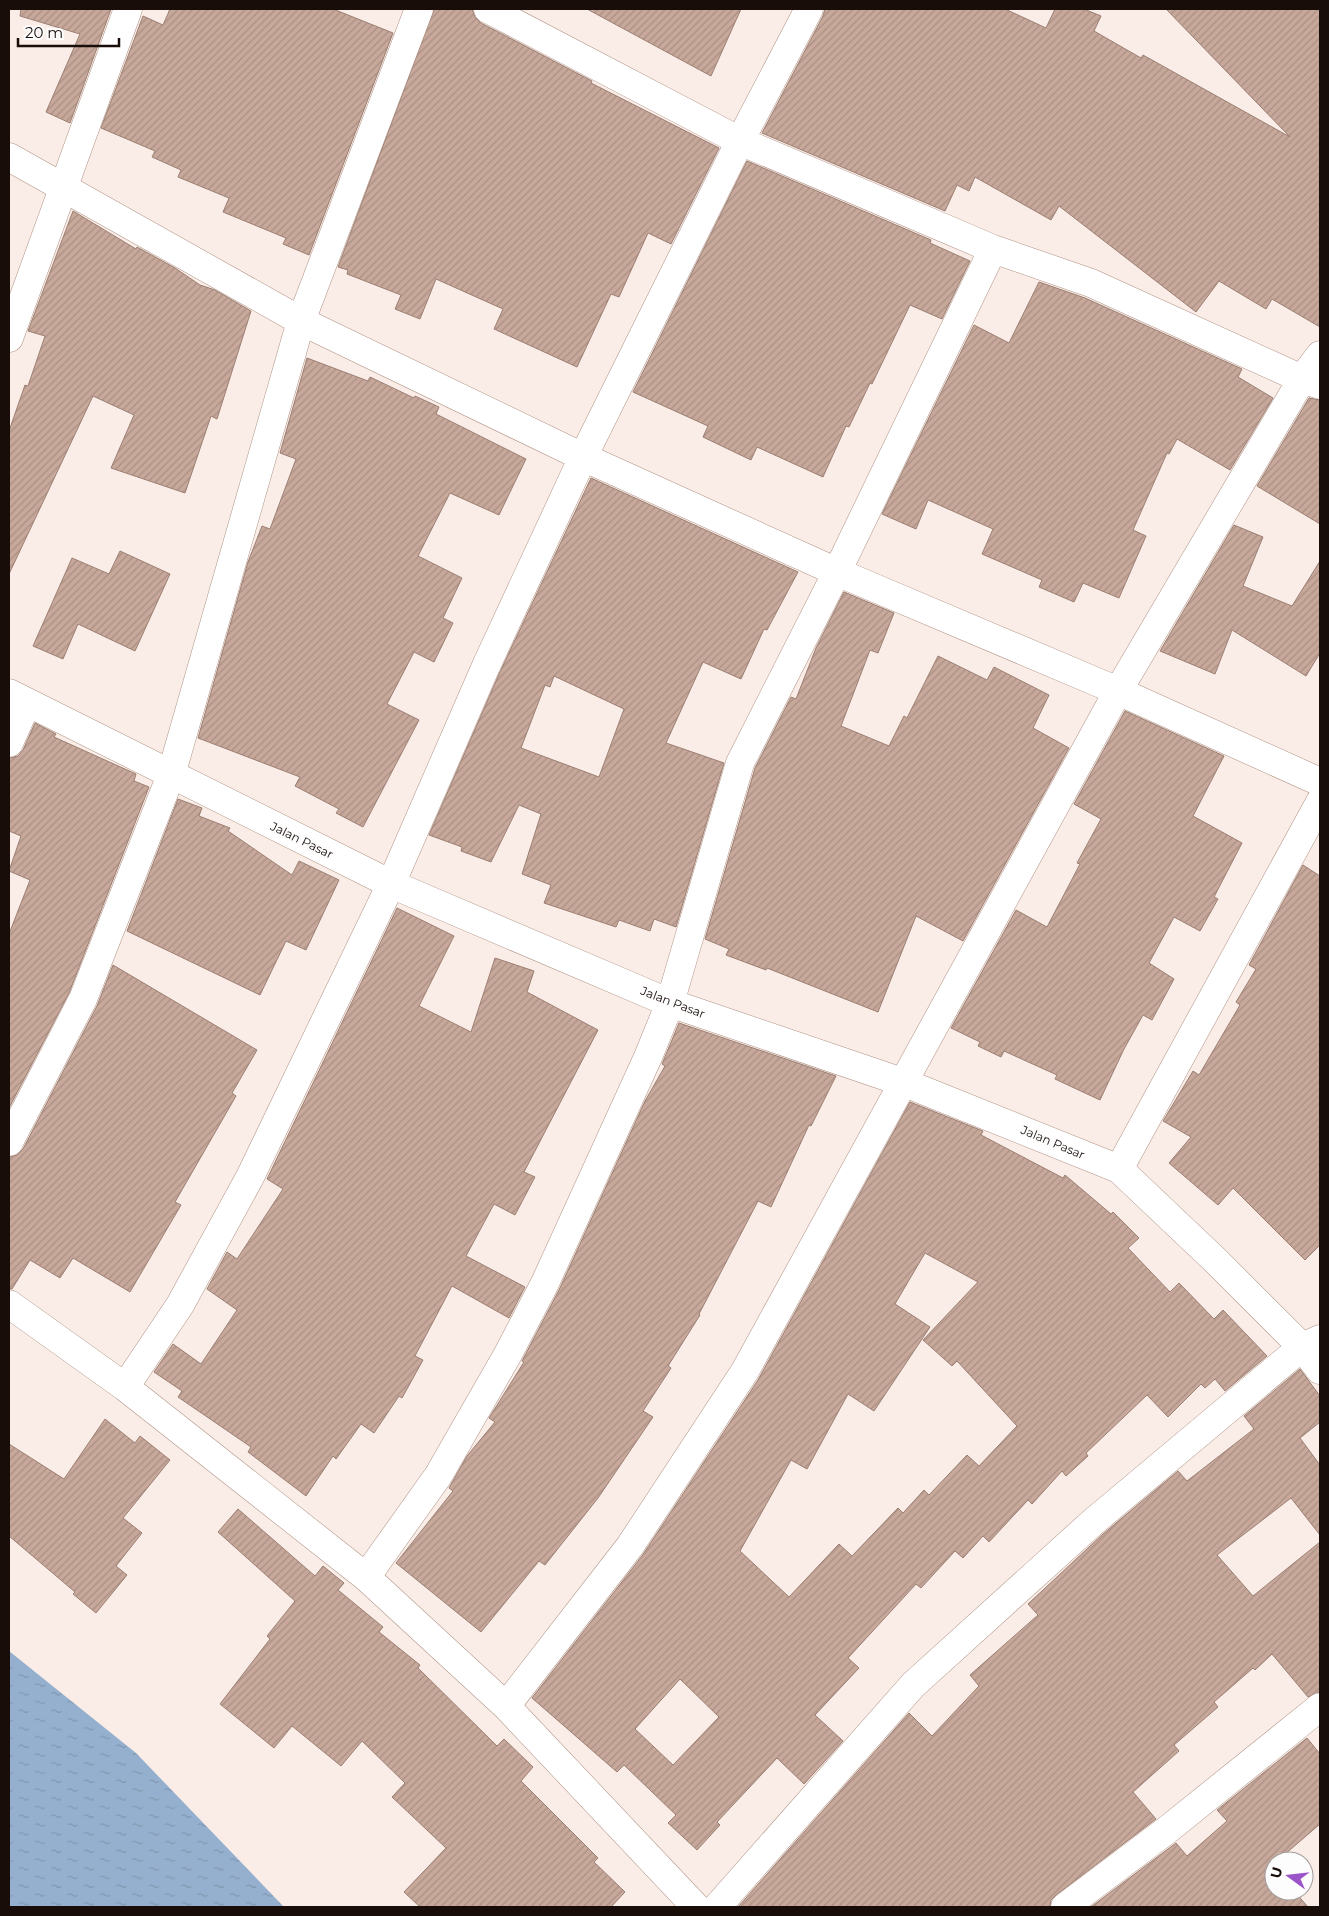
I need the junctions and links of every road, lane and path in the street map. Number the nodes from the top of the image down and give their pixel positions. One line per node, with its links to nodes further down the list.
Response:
1 (128, 9): 7 (street)
2 (419, 9): 9 (street)
3 (488, 9): 5 (street)
4 (809, 9): 5 (street)
5 (740, 140): 8 (street); 13 (street)
6 (9, 157): 7 (street)
7 (64, 187): 9 (street); 10 (street)
8 (993, 249): 12 (street); 14 (street)
9 (301, 321): 13 (street); 18 (street)
10 (9, 338)
11 (1320, 354): 12 (street)
12 (1311, 382): 15 (street)
13 (583, 457): 14 (street); 21 (street)
14 (837, 572): 15 (street); 22 (street)
15 (1118, 691): 19 (street); 23 (street)
16 (18, 698): 17 (street); 18 (street, Jalan Pasar)
17 (9, 743)
18 (171, 775): 21 (street, Jalan Pasar); 24 (street)
19 (1320, 782)
20 (1320, 802): 25 (street)
21 (391, 884): 22 (street, Jalan Pasar); 29 (street)
22 (670, 1003): 23 (street, Jalan Pasar); 30 (street)
23 (905, 1082): 25 (street, Jalan Pasar); 31 (street)
24 (9, 1142)
25 (1119, 1169): 27 (street, Jalan Pasar)
26 (9, 1304): 29 (street)
27 (1311, 1343): 28 (street, Jalan Pasar); 34 (street)
28 (1320, 1370)
29 (125, 1387): 30 (street)
30 (366, 1577): 31 (street)
31 (506, 1706): 33 (street)
32 (1320, 1707): 35 (street)
33 (696, 1907)
34 (717, 1907)
35 (1065, 1907)

